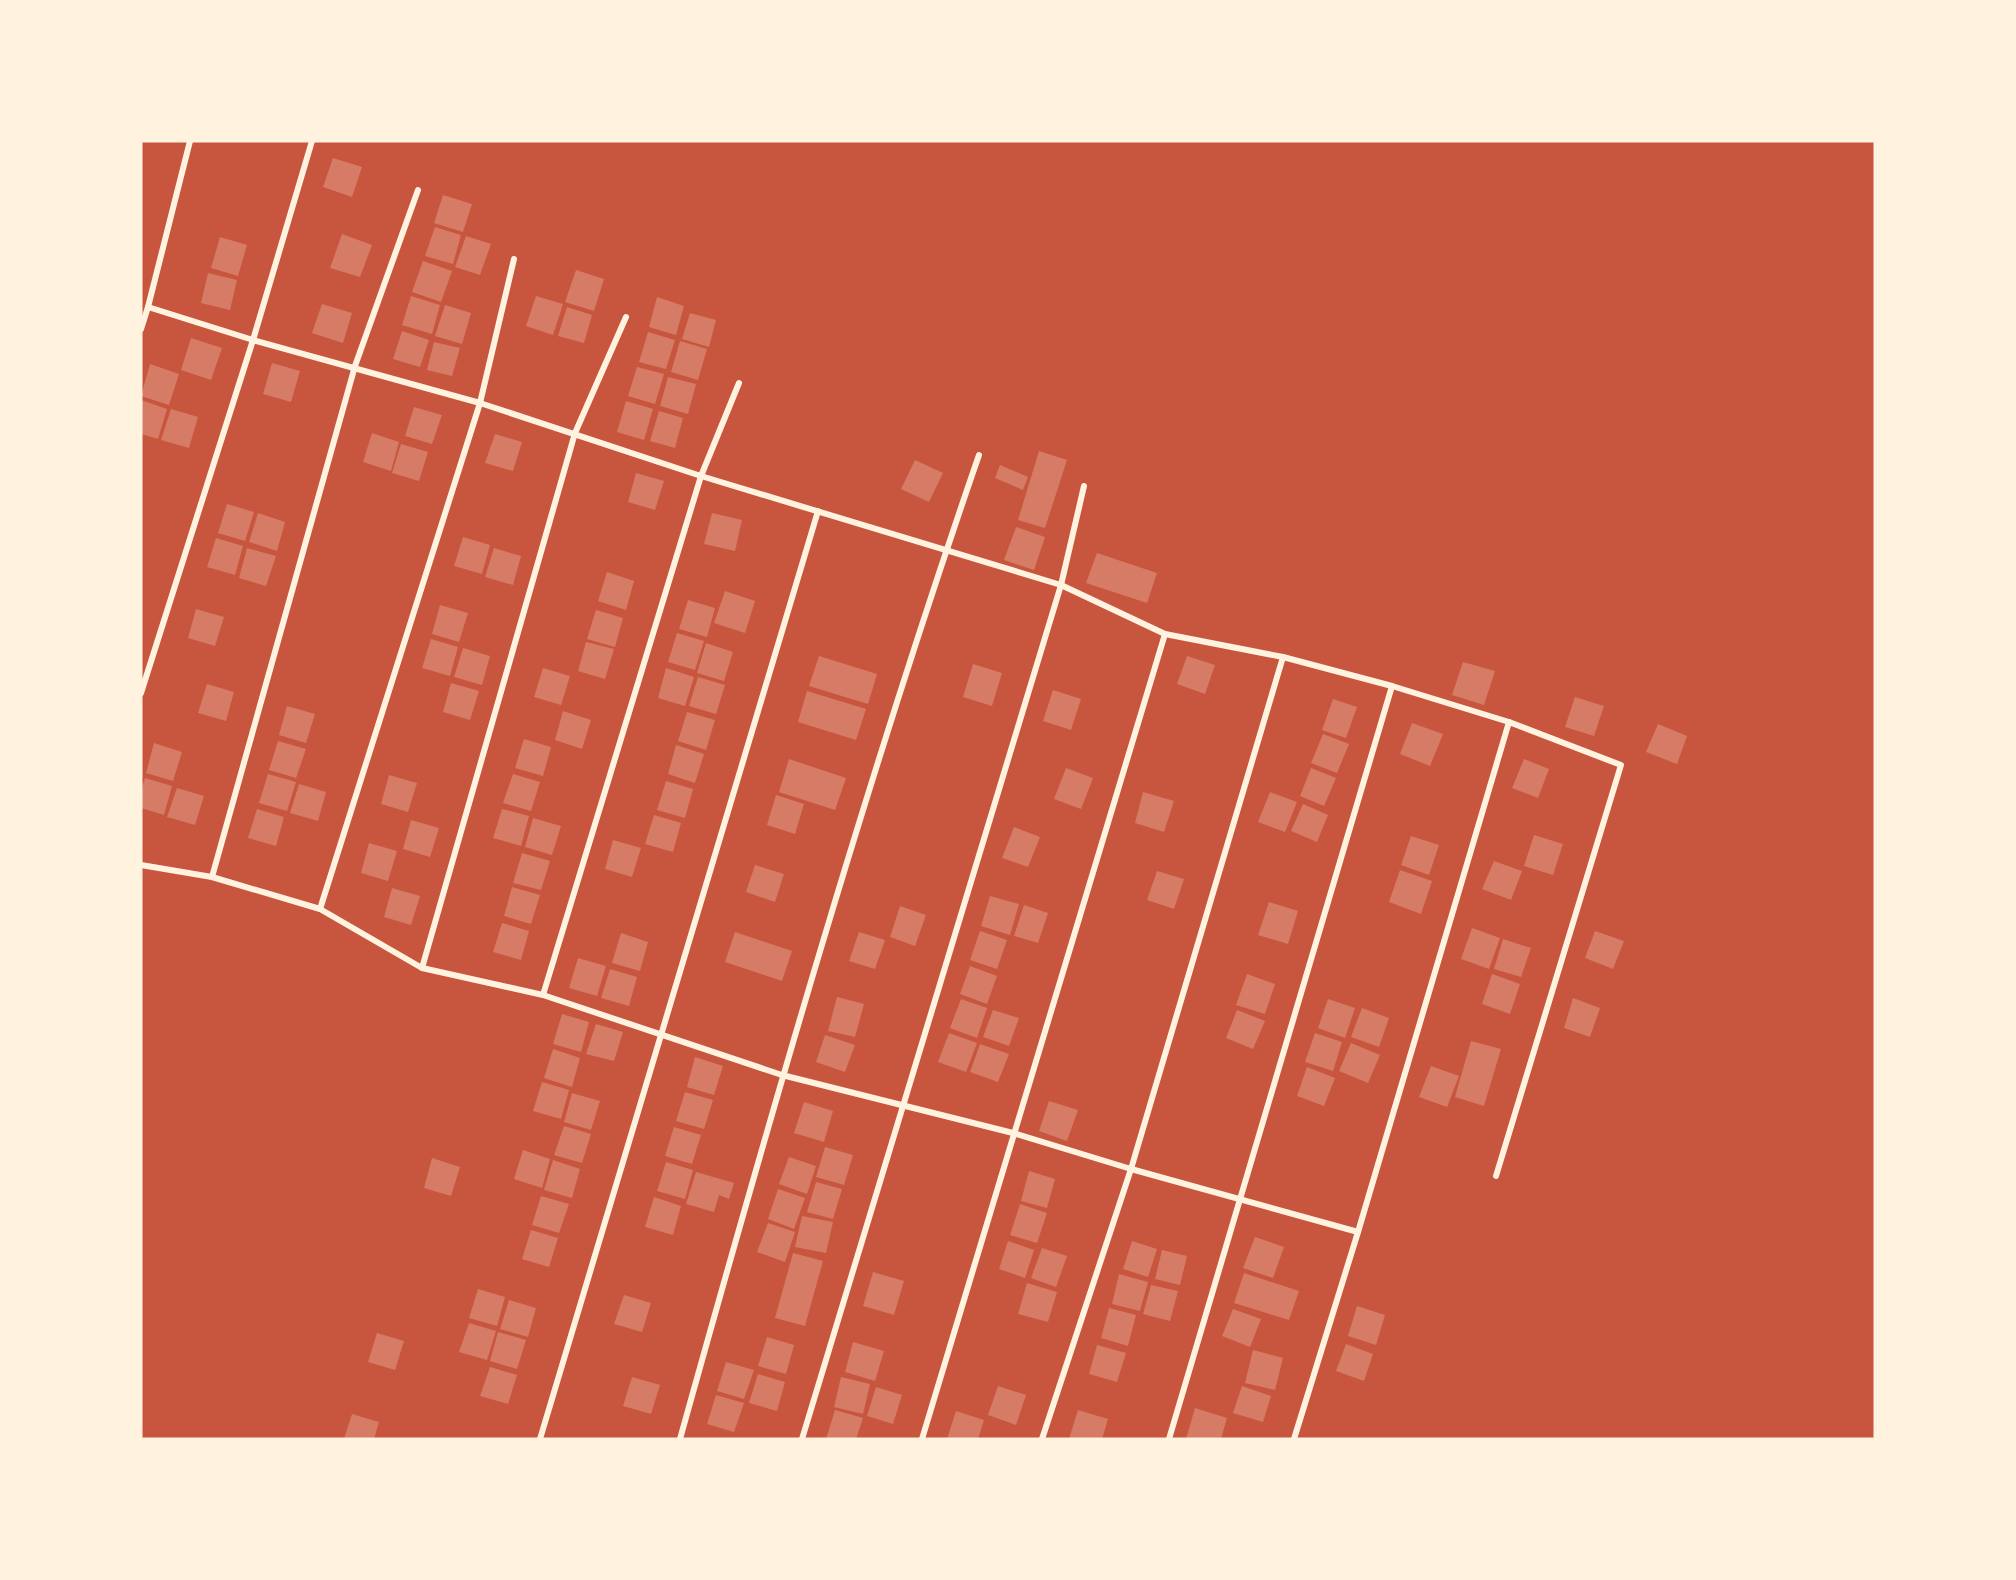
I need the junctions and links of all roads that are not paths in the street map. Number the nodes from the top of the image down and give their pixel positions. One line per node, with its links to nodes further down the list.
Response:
1 (190, 141): 5 (street)
2 (312, 141): 8 (street)
3 (418, 190): 9 (street)
4 (514, 259): 11 (street)
5 (148, 307): 7 (street); 8 (street)
6 (626, 317): 12 (street)
7 (141, 329)
8 (254, 340): 9 (street); 22 (street)
9 (355, 366): 11 (street); 25 (street)
10 (739, 384): 14 (street)
11 (480, 403): 12 (street); 26 (street)
12 (575, 433): 14 (street); 27 (street)
13 (979, 455): 17 (street)
14 (701, 476): 16 (street); 28 (street)
15 (1084, 486): 18 (street)
16 (818, 511): 17 (street); 29 (street)
17 (946, 550): 18 (street); 30 (street)
18 (1061, 585): 19 (street); 31 (street)
19 (1165, 634): 20 (street); 32 (street)
20 (1283, 657): 21 (street); 33 (street)
21 (1392, 686): 23 (street); 35 (street)
22 (141, 693)
23 (1509, 722): 34 (street); 36 (street)
24 (141, 865): 25 (street)
25 (212, 877): 26 (street)
26 (320, 909): 27 (street)
27 (422, 968): 28 (street)
28 (543, 995): 29 (street)
29 (660, 1033): 30 (street); 37 (street)
30 (782, 1075): 31 (street); 38 (street)
31 (905, 1106): 32 (street); 39 (street)
32 (1013, 1133): 33 (street); 40 (street)
33 (1131, 1169): 35 (street); 41 (street)
34 (1496, 1176)
35 (1239, 1200): 36 (street); 42 (street)
36 (1358, 1232): 43 (street)
37 (540, 1439)
38 (680, 1439)
39 (802, 1439)
40 (922, 1439)
41 (1042, 1439)
42 (1169, 1439)
43 (1294, 1439)

